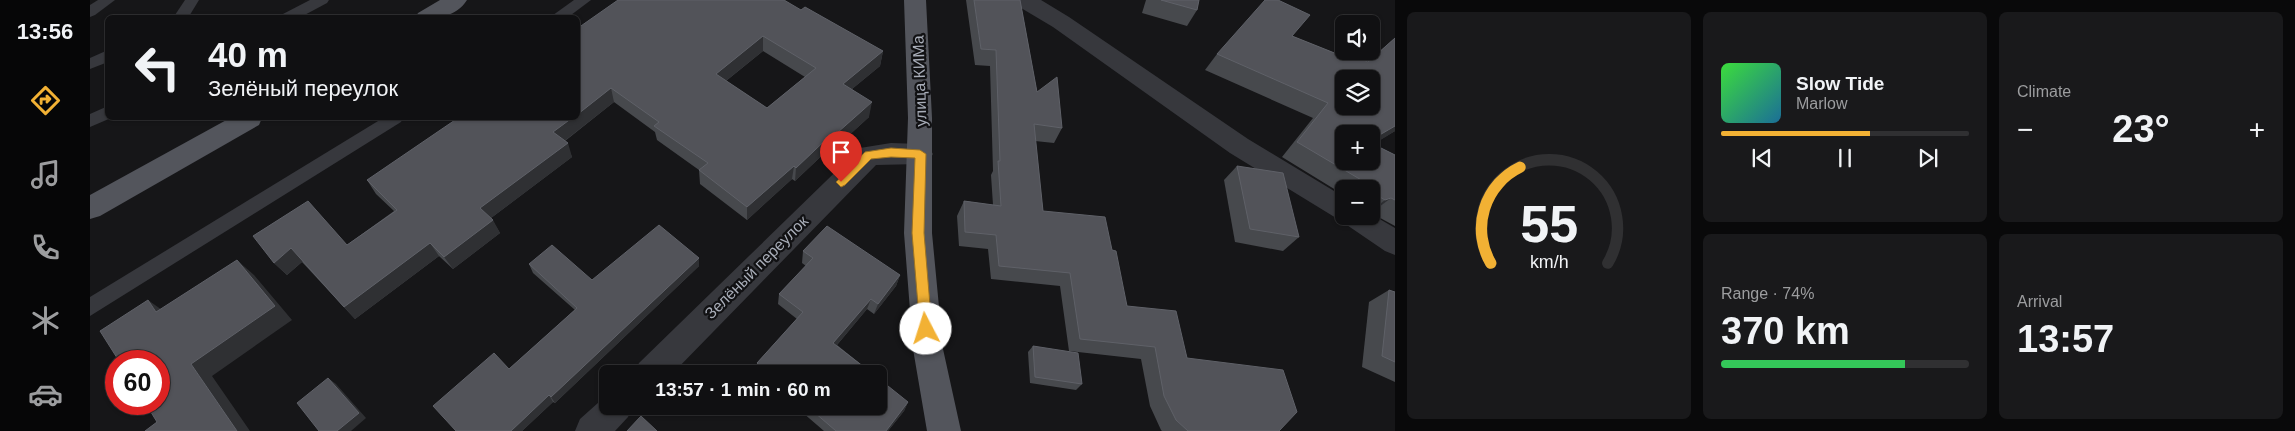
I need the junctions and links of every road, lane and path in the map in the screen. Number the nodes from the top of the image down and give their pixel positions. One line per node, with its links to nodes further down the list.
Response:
1 (108, 0): 8 (lane)
2 (192, 0): 9 (lane)
3 (322, 0): 10 (lane)
4 (456, 0): 11 (main road)
5 (584, 0): 12 (lane)
6 (915, 0): 19 (main road, улица КИМа)
7 (1024, 0): 20 (street)
8 (90, 12)
9 (182, 15)
10 (292, 15)
11 (431, 15)
12 (561, 15)
13 (105, 56): 14 (lane)
14 (90, 64)
15 (105, 114): 18 (lane)
16 (246, 120): 21 (main road)
17 (392, 120): 24 (lane)
18 (90, 121)
19 (920, 154): 25 (street, Зелёный переулок); 28 (main road, улица КИМа)
20 (1335, 205)
21 (90, 208)
22 (1366, 225): 23 (street)
23 (1395, 243)
24 (90, 307)
25 (659, 365)
26 (608, 415): 27 (street)
27 (592, 431)
28 (944, 431)

